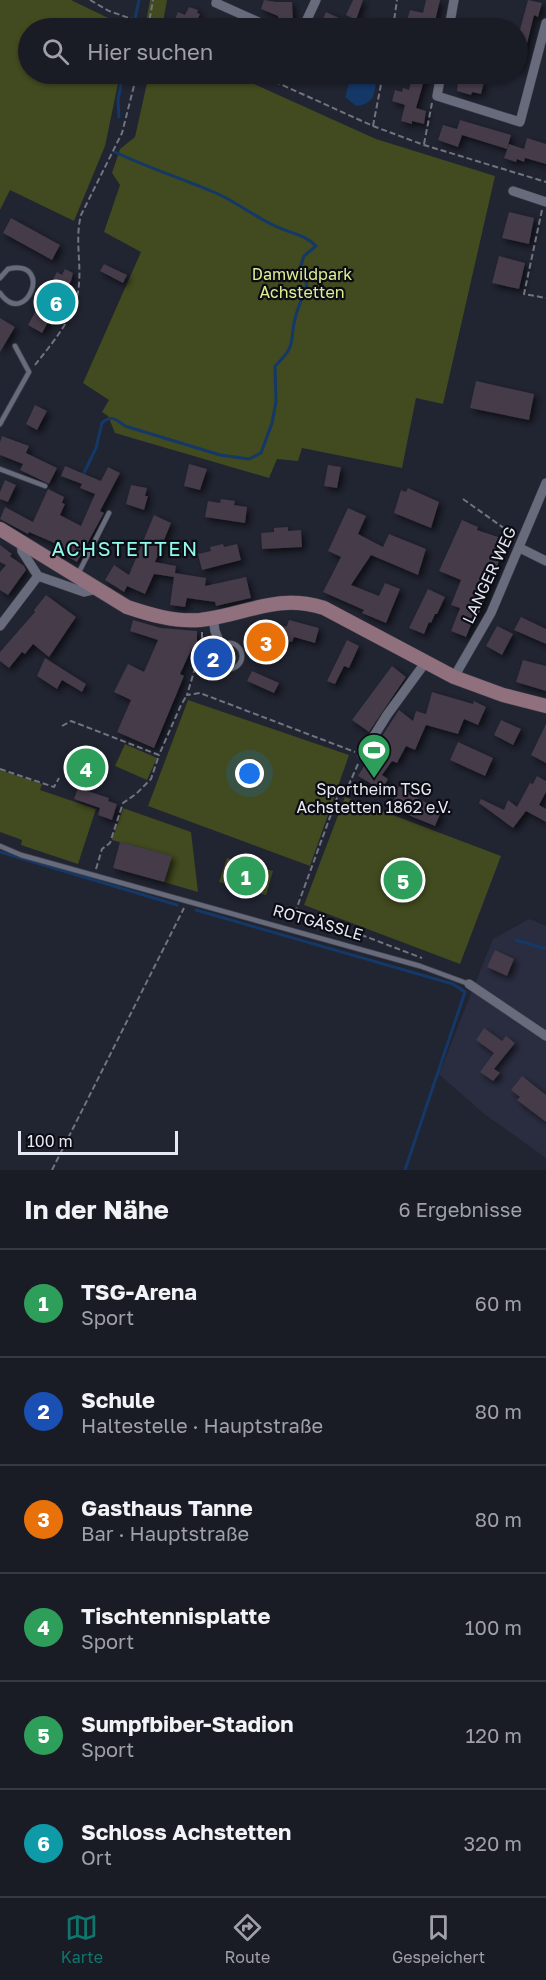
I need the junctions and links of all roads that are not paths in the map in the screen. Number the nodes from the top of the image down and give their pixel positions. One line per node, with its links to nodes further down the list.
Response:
1 (217, 0): 4 (street)
2 (316, 0): 5 (street)
3 (454, 0): 6 (street)
4 (250, 18)
5 (308, 18)
6 (451, 18)
7 (546, 23): 8 (street)
8 (439, 84)
9 (513, 191): 10 (street)
10 (545, 202)
11 (0, 277): 12 (lane)
12 (0, 293)
13 (15, 346): 14 (lane)
14 (0, 424)
15 (0, 469): 17 (lane)
16 (546, 483): 21 (street, LANGER WEG)
17 (45, 486)
18 (109, 513): 24 (lane)
19 (0, 528): 20 (street)
20 (21, 542): 23 (street); 24 (street)
21 (521, 544): 22 (street); 30 (street, LANGER WEG)
22 (546, 561)
23 (38, 576): 25 (street); 27 (street)
24 (76, 577): 25 (street)
25 (97, 589): 26 (street)
26 (207, 618): 28 (street); 29 (street)
27 (0, 626)
28 (221, 646): 28 (lane)
29 (425, 663): 30 (street); 32 (street)
30 (454, 677): 31 (street)
31 (546, 706)
32 (362, 755)
33 (0, 846): 34 (lane, ROTGÄSSLE)
34 (469, 984): 35 (street, ROTGÄSSLE)
35 (546, 1036)

